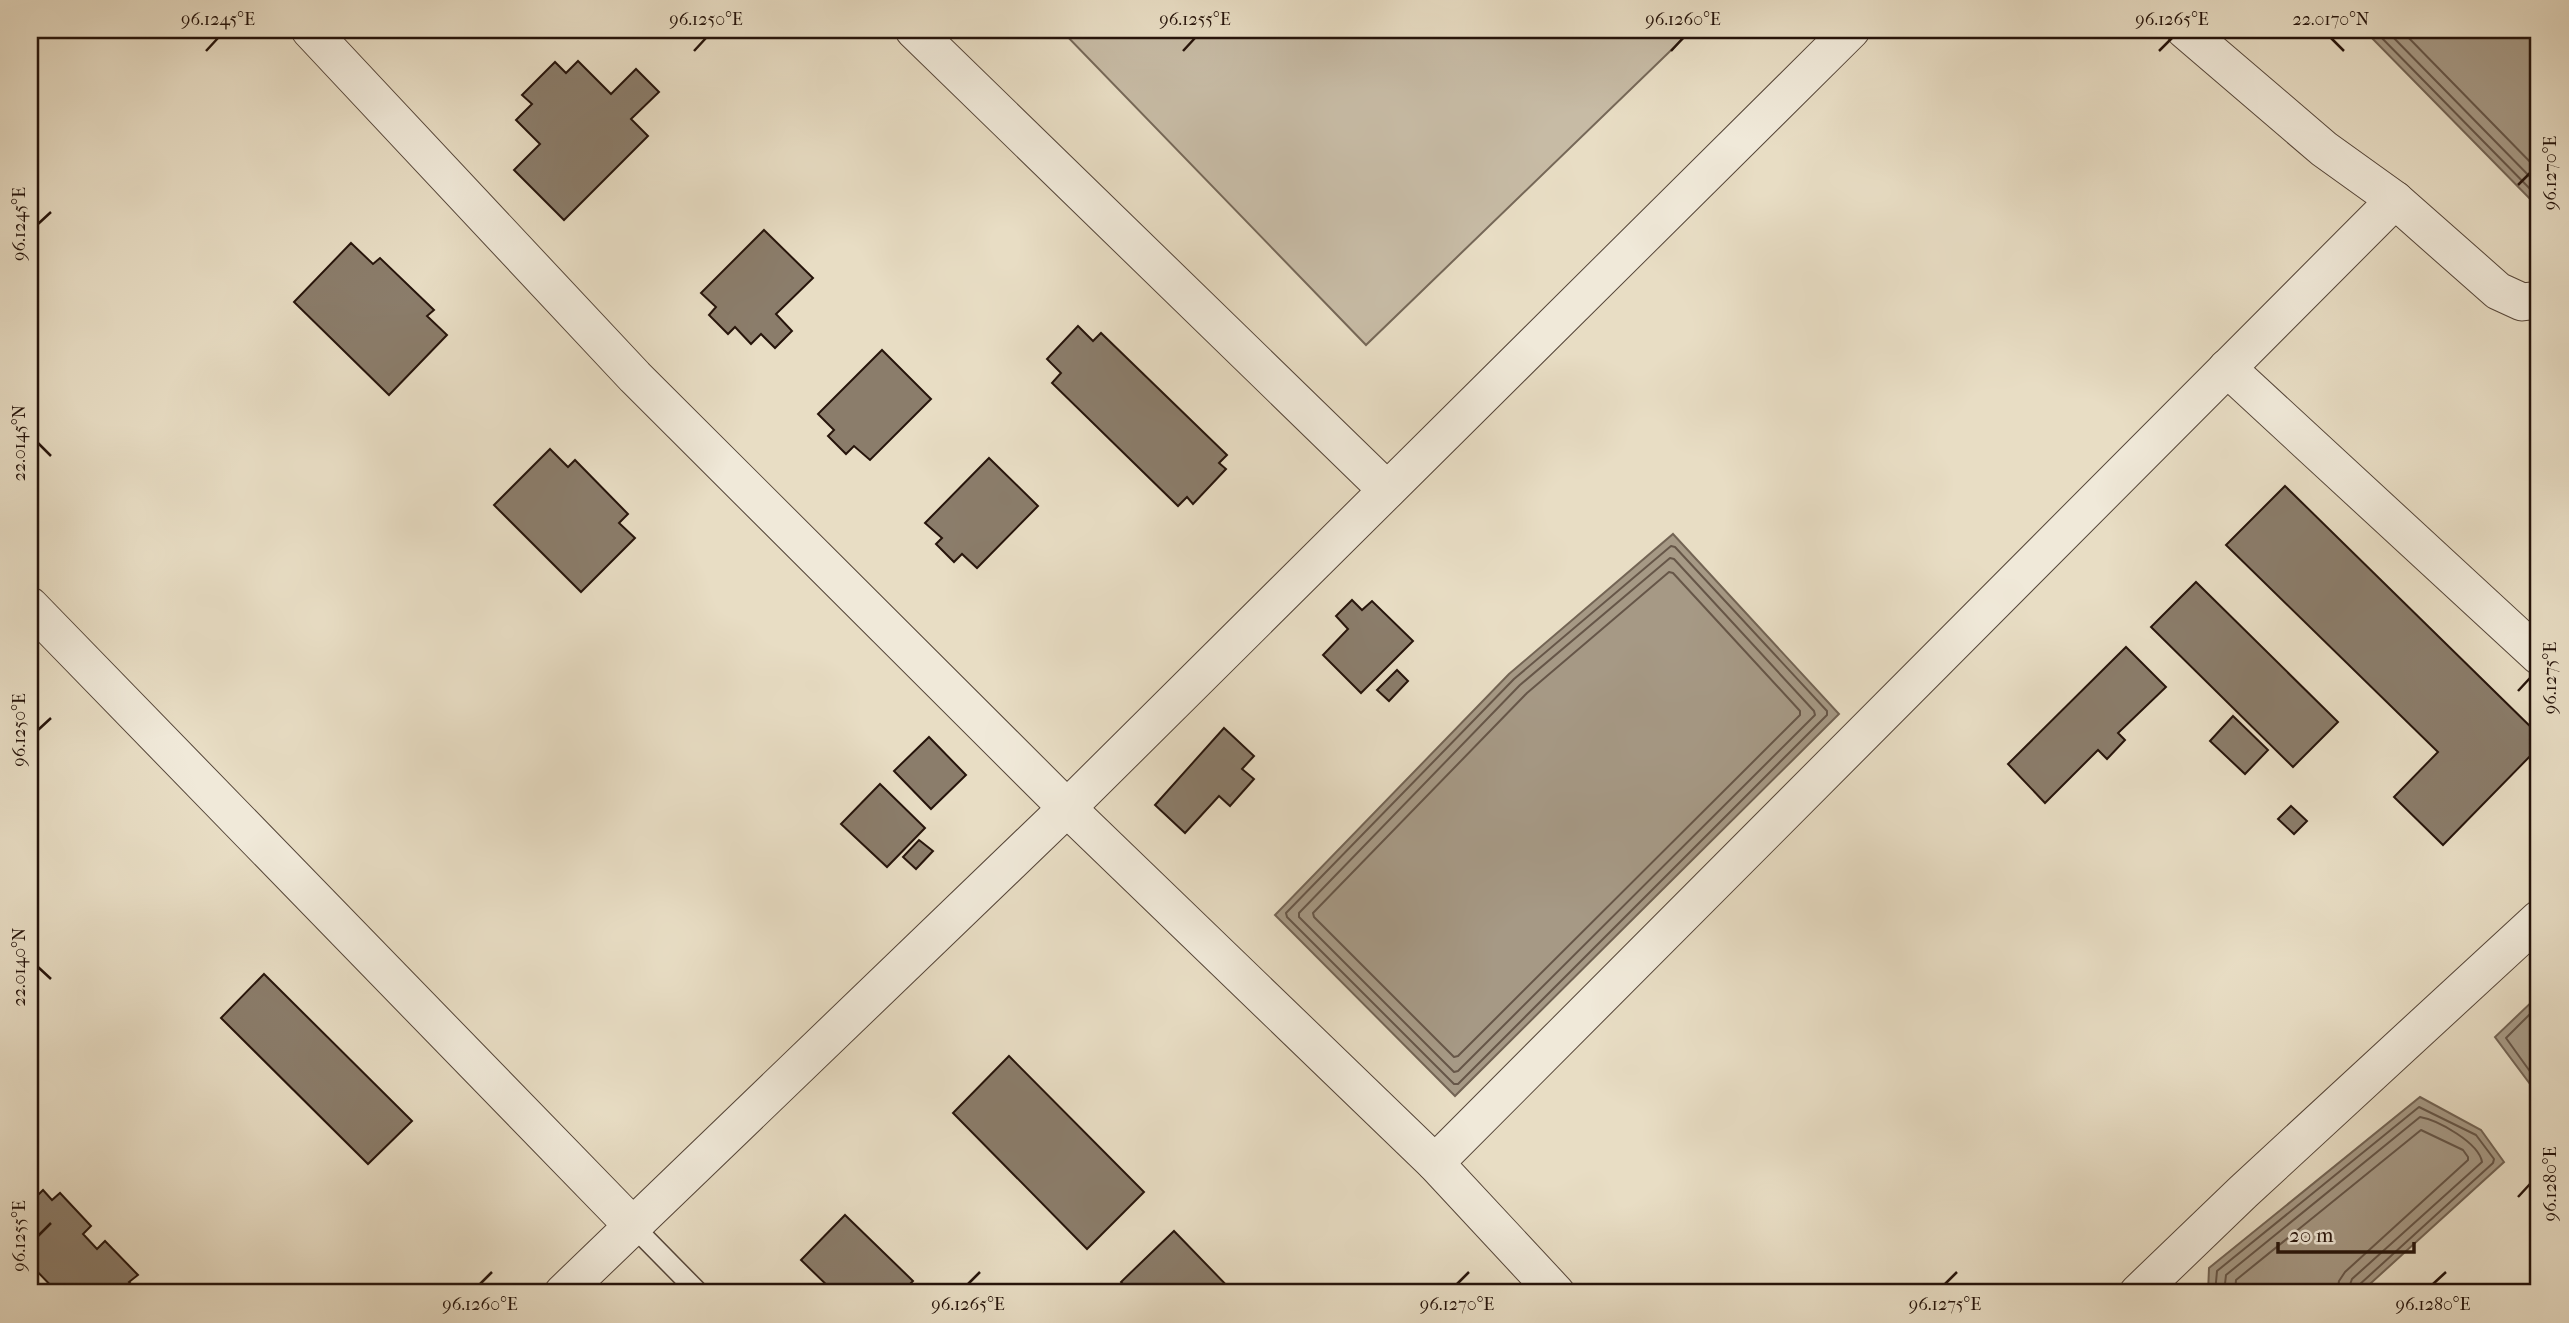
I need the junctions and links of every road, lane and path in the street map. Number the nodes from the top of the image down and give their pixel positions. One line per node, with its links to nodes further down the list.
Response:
1 (310, 30): 11 (street)
2 (914, 30): 8 (street)
3 (1851, 30): 8 (street)
4 (2185, 30): 5 (street)
5 (2395, 200): 6 (street); 7 (street)
6 (2539, 300)
7 (2227, 368): 10 (street); 13 (street)
8 (1387, 490): 11 (street)
9 (30, 606): 14 (street)
10 (2539, 656)
11 (1067, 808): 13 (street); 14 (street)
12 (2539, 919): 18 (street)
13 (1435, 1163): 17 (street)
14 (633, 1226): 15 (street); 16 (lane)
15 (563, 1293)
16 (699, 1293)
17 (1556, 1293)
18 (2138, 1293)

